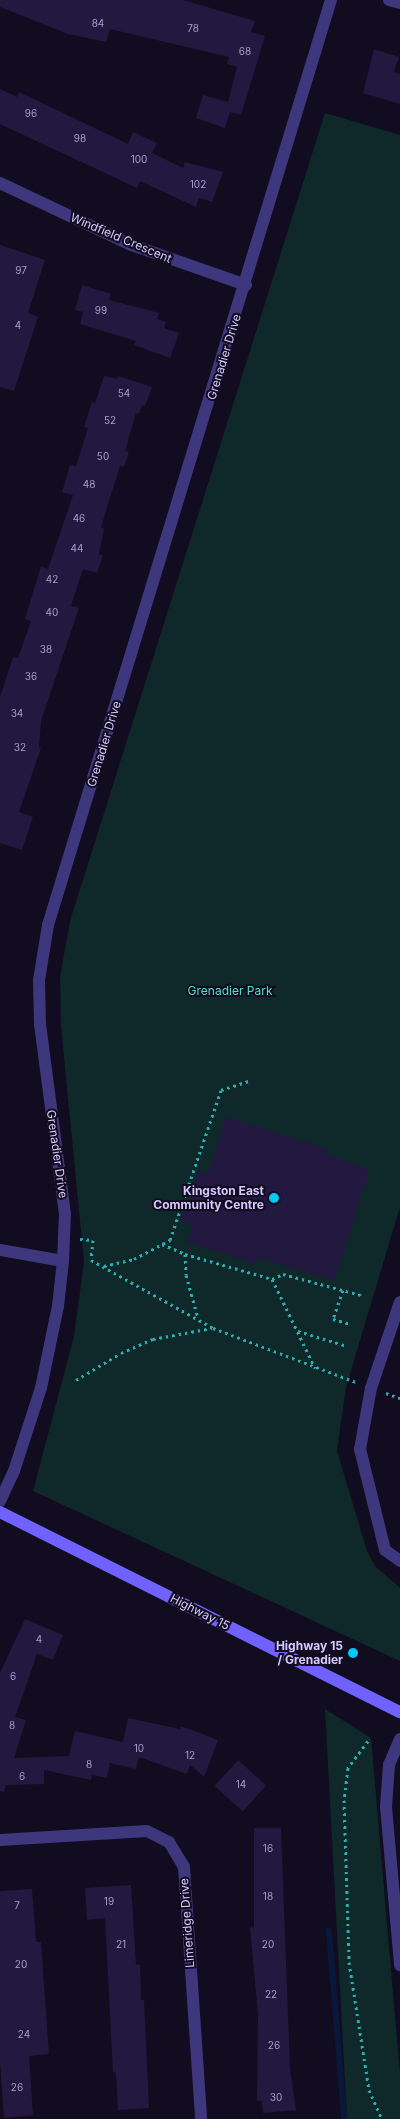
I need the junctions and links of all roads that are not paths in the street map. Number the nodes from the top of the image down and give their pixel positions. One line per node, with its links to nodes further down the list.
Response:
1 (331, 0): 5 (street, Grenadier Drive)
2 (389, 0): 3 (street)
3 (400, 3)
4 (0, 183): 5 (street, Windfield Crescent)
5 (246, 284): 7 (street, Grenadier Drive)
6 (0, 1250): 7 (street)
7 (63, 1261): 9 (street, Grenadier Drive)
8 (400, 1302): 11 (street)
9 (0, 1501)
10 (0, 1512): 12 (main road, Highway 15)
11 (400, 1561)
12 (400, 1712)
13 (400, 1739): 15 (street)
14 (0, 1840): 16 (street, Limeridge Drive)
15 (400, 1965)
16 (201, 2119)

